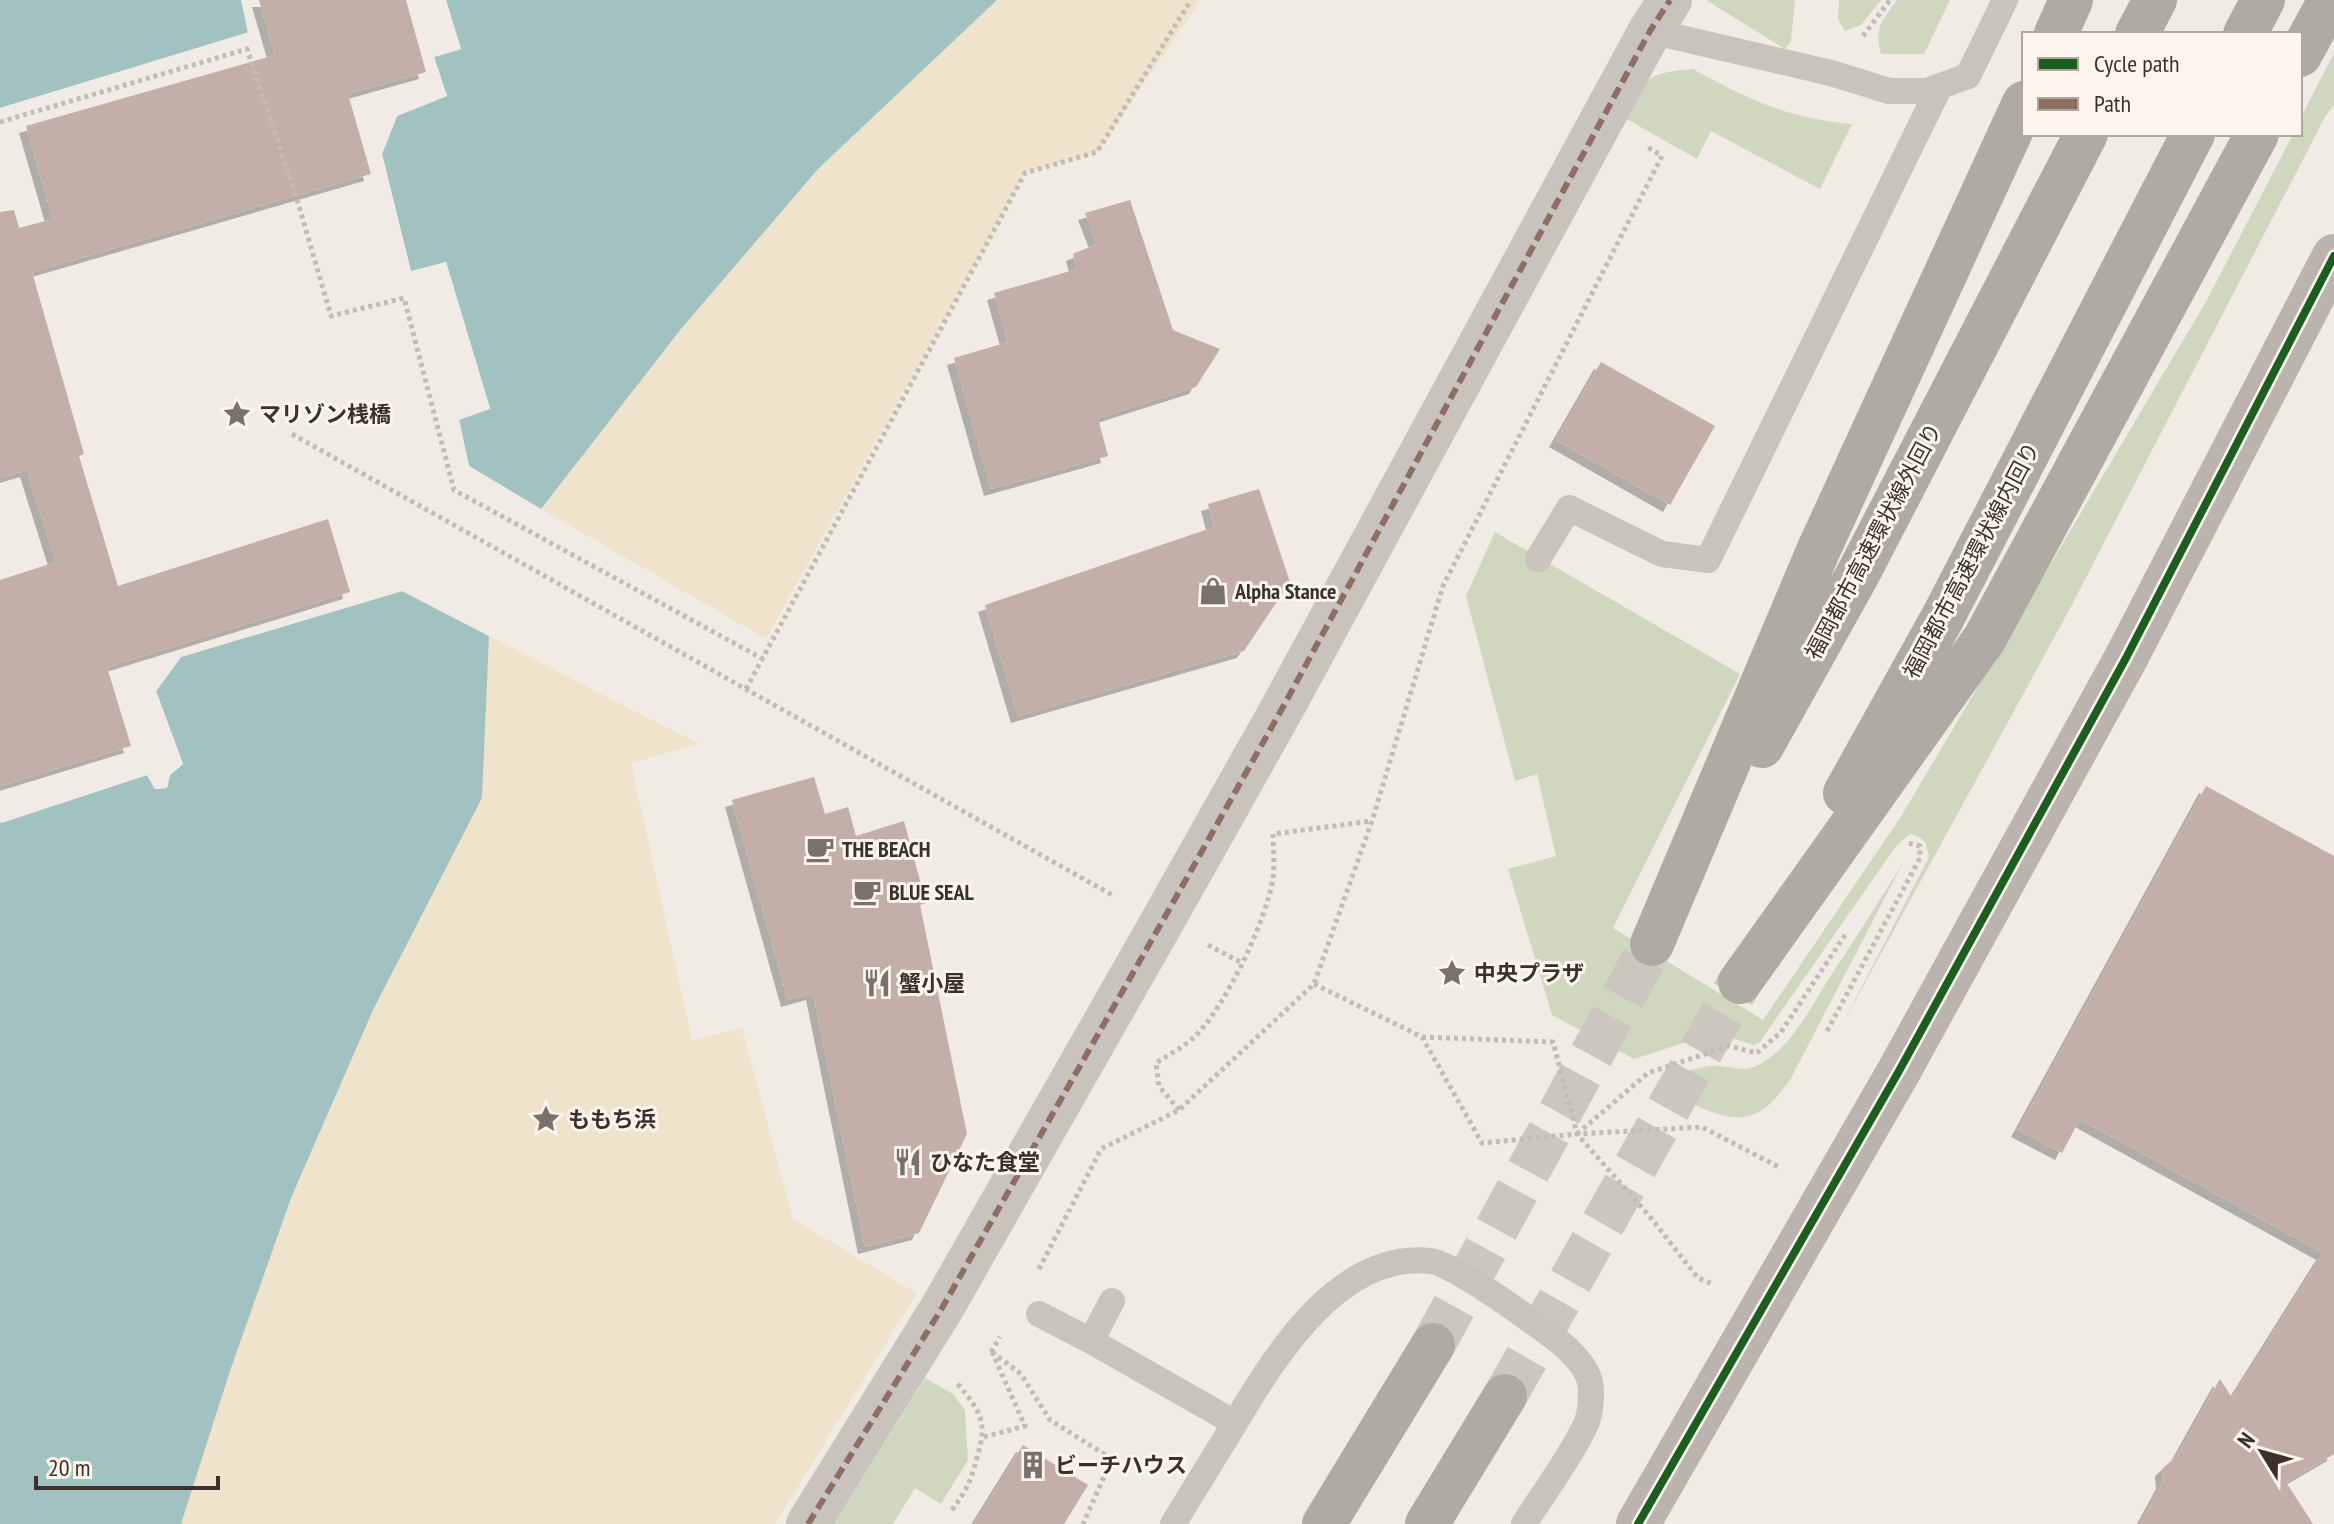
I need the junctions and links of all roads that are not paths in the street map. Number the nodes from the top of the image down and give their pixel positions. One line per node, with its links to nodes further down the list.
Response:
1 (2005, 0): 11 (lane)
2 (2071, 0): 7 (highway)
3 (2155, 0): 8 (highway)
4 (2263, 0): 9 (highway)
5 (2330, 0): 10 (highway)
6 (1660, 16): 11 (lane); 24 (street)
7 (2057, 32)
8 (2138, 32)
9 (2246, 32)
10 (2302, 51)
11 (1940, 86): 17 (lane)
12 (2022, 107): 13 (highway, 福岡都市高速環状線外回り)
13 (2085, 136)
14 (2192, 136): 15 (highway, 福岡都市高速環状線内回り)
15 (2256, 136)
16 (2334, 256): 29 (street)
17 (1538, 559)
18 (1112, 1301): 20 (lane)
19 (1039, 1314): 20 (lane)
20 (1091, 1341): 23 (lane)
21 (1433, 1345): 26 (highway)
22 (1505, 1396): 27 (highway)
23 (1235, 1423): 25 (lane); 28 (lane)
24 (808, 1524)
25 (1173, 1524)
26 (1324, 1524)
27 (1427, 1524)
28 (1524, 1524)
29 (1638, 1524)

